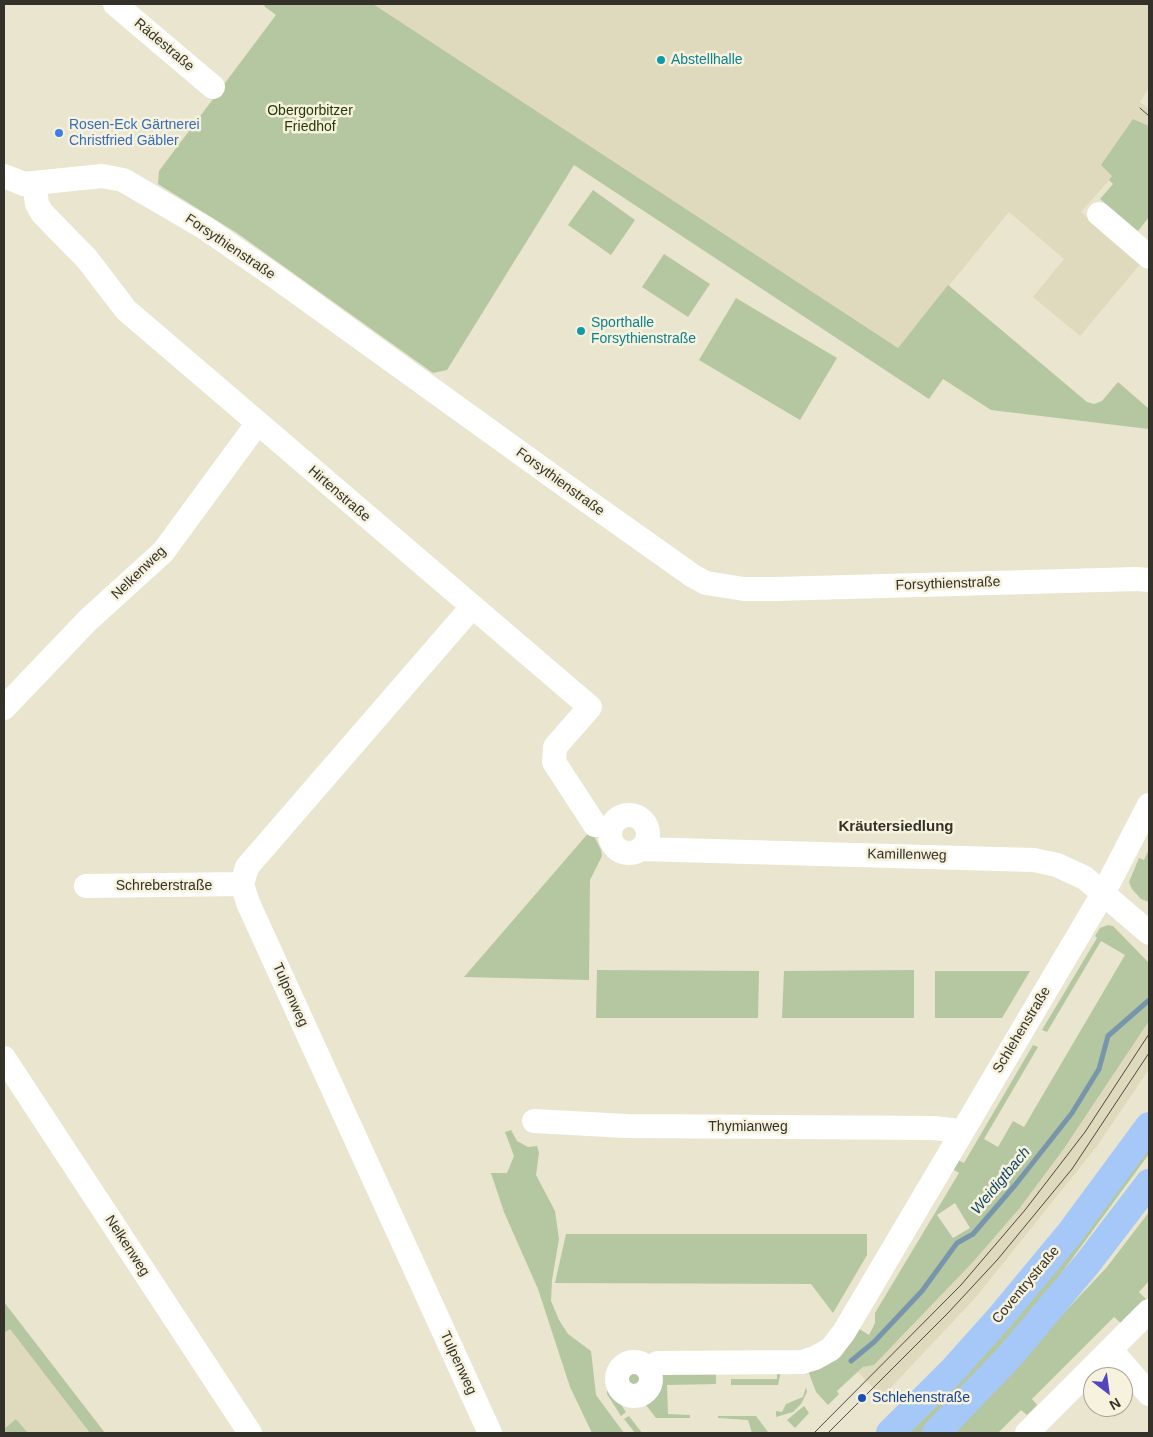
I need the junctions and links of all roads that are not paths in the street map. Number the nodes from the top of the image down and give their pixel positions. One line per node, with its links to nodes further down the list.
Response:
1 (115, 4): 2 (street, Rädestraße)
2 (213, 87)
3 (4, 176): 4 (street)
4 (34, 184): 7 (street, Hirtenstraße); 8 (street, Forsythienstraße)
5 (1099, 214): 6 (street)
6 (1149, 257)
7 (257, 424): 9 (street, Hirtenstraße); 10 (street, Nelkenweg)
8 (1149, 580)
9 (472, 607): 12 (street, Hirtenstraße); 14 (street)
10 (4, 708)
11 (1149, 805): 16 (street, Schlehenstraße)
12 (595, 825)
13 (641, 850): 16 (street, Kamillenweg)
14 (242, 884): 15 (street, Schreberstraße); 28 (street, Tulpenweg)
15 (86, 886)
16 (1104, 892): 17 (street, Kamillenweg); 21 (street, Schlehenstraße)
17 (1149, 933)
18 (4, 1058): 27 (street, Nelkenweg)
19 (534, 1121): 21 (street, Thymianweg)
20 (1149, 1126): 29 (main road, Coventrystraße)
21 (960, 1135): 25 (street, Schlehenstraße)
22 (1149, 1183): 30 (main road)
23 (1149, 1311): 24 (street)
24 (1111, 1350): 26 (street); 31 (street)
25 (648, 1368)
26 (1149, 1394)
27 (250, 1433)
28 (490, 1433)
29 (890, 1433)
30 (936, 1433)
31 (1027, 1433)

